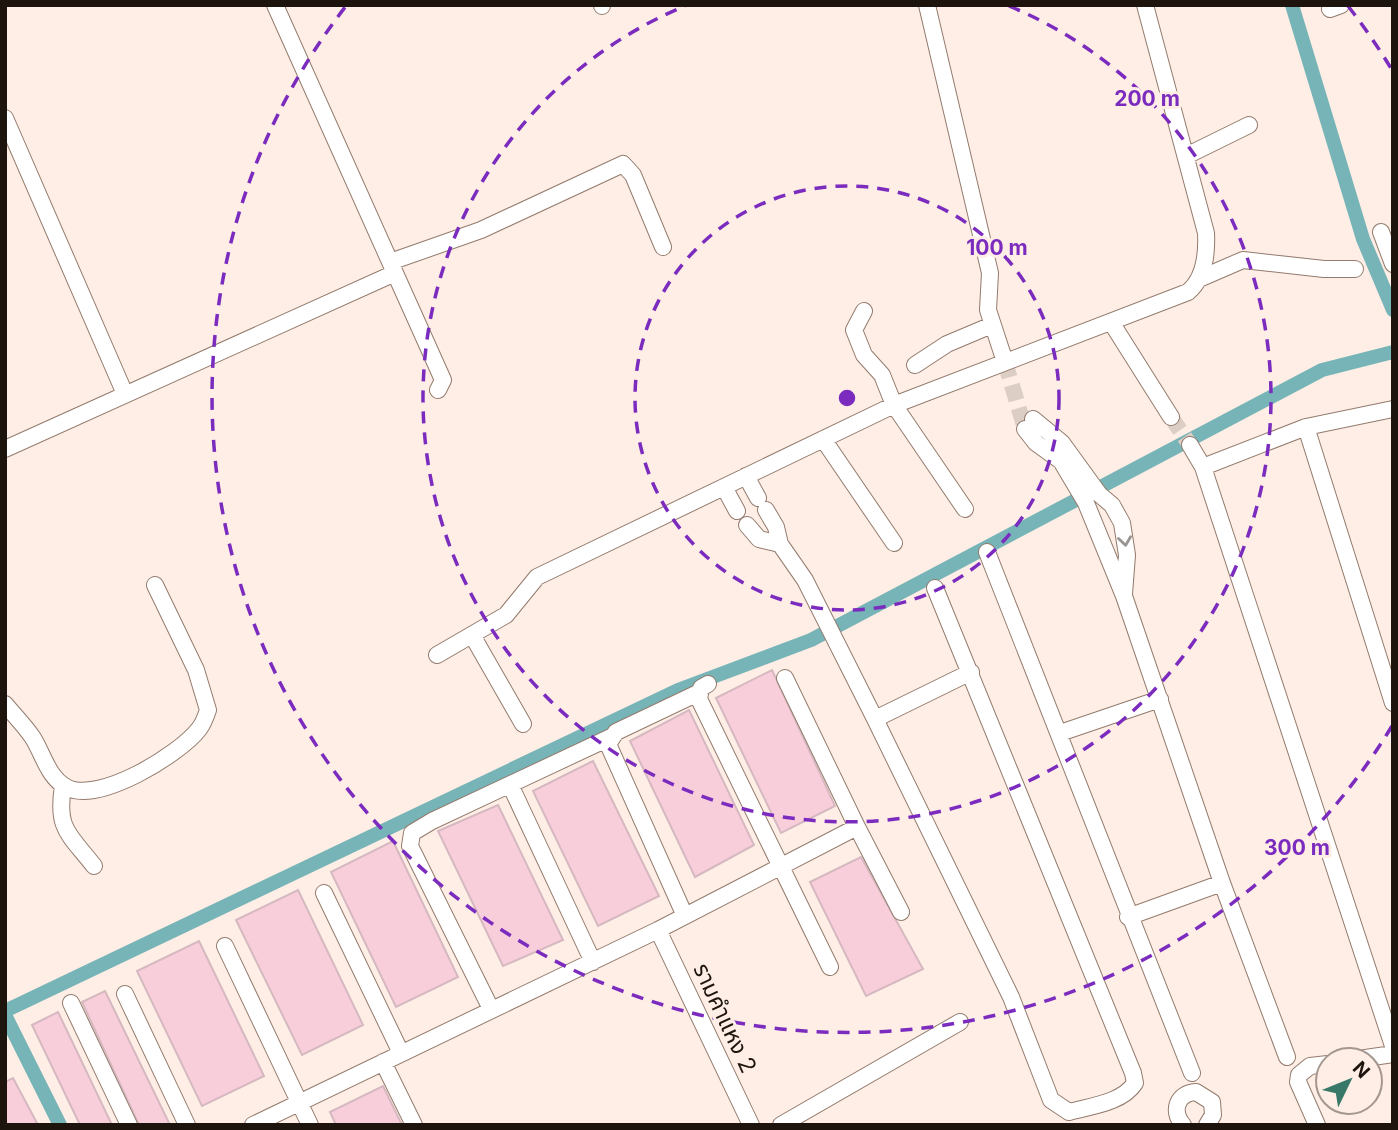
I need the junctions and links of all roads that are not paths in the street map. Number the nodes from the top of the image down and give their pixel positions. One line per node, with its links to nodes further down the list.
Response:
1 (275, 5): 10 (street)
2 (927, 5): 15 (street)
3 (1145, 5): 6 (street)
4 (5, 118): 19 (street)
5 (1249, 125): 6 (street)
6 (1186, 156): 12 (street)
7 (1381, 232): 9 (street)
8 (663, 247): 10 (street)
9 (1393, 264)
10 (393, 267): 18 (street); 19 (street)
11 (1355, 269): 12 (street)
12 (1199, 279): 14 (street)
13 (864, 311): 20 (street)
14 (1111, 321): 16 (street); 22 (street)
15 (992, 325): 16 (street); 17 (street)
16 (1005, 362): 20 (street)
17 (915, 365)
18 (438, 390)
19 (125, 394): 27 (street)
20 (894, 405): 25 (street); 32 (street)
21 (1393, 409): 24 (street)
22 (1171, 417)
23 (1029, 424): 31 (street)
24 (1306, 427): 28 (street); 46 (street)
25 (823, 439): 29 (street); 35 (street)
26 (1190, 445): 28 (street)
27 (5, 449)
28 (1203, 467): 70 (street)
29 (746, 476): 30 (street); 36 (street)
30 (724, 486): 33 (street); 41 (street)
31 (1093, 498): 40 (street); 40 (street, one-way to 40)
32 (965, 509)
33 (737, 511)
34 (747, 525): 36 (street)
35 (894, 543)
36 (780, 544): 48 (street)
37 (987, 552): 50 (street)
38 (155, 585): 52 (street)
39 (934, 587): 43 (street)
40 (1124, 596): 45 (street)
41 (472, 635): 42 (street); 49 (street)
42 (437, 655)
43 (971, 672): 48 (street); 48 (street)
44 (785, 678): 54 (street)
45 (1160, 699): 50 (street); 57 (street)
46 (1393, 703)
47 (5, 704): 52 (street)
48 (875, 719)
49 (523, 724)
50 (1060, 733): 61 (street)
51 (611, 737): 56 (street); 60 (street); 68 (street)
52 (63, 786): 55 (street)
53 (514, 793): 64 (street)
54 (857, 827): 56 (street); 59 (street)
55 (94, 866)
56 (780, 869): 60 (street); 65 (street)
57 (1222, 883): 61 (street); 73 (street)
58 (324, 893): 72 (street)
59 (901, 912)
60 (685, 916): 62 (street)
61 (1128, 917): 76 (street)
62 (658, 930): 64 (street); 83 (street, รามคำแหง 2)
63 (225, 946): 77 (street)
64 (593, 961): 68 (street)
65 (830, 967)
66 (125, 994): 79 (street)
67 (71, 1003): 78 (street)
68 (491, 1009): 72 (street)
69 (960, 1022): 84 (street)
70 (1391, 1028): 71 (street)
71 (1393, 1046)
72 (401, 1053): 74 (street)
73 (1287, 1056)
74 (383, 1062): 77 (street); 82 (street)
75 (1314, 1066): 87 (street)
76 (1192, 1073)
77 (300, 1102): 80 (street); 81 (street)
78 (129, 1125)
79 (187, 1125)
80 (253, 1125)
81 (310, 1125)
82 (414, 1125)
83 (751, 1125)
84 (781, 1125)
85 (1183, 1125): 86 (street)
86 (1207, 1125)
87 (1317, 1125)

